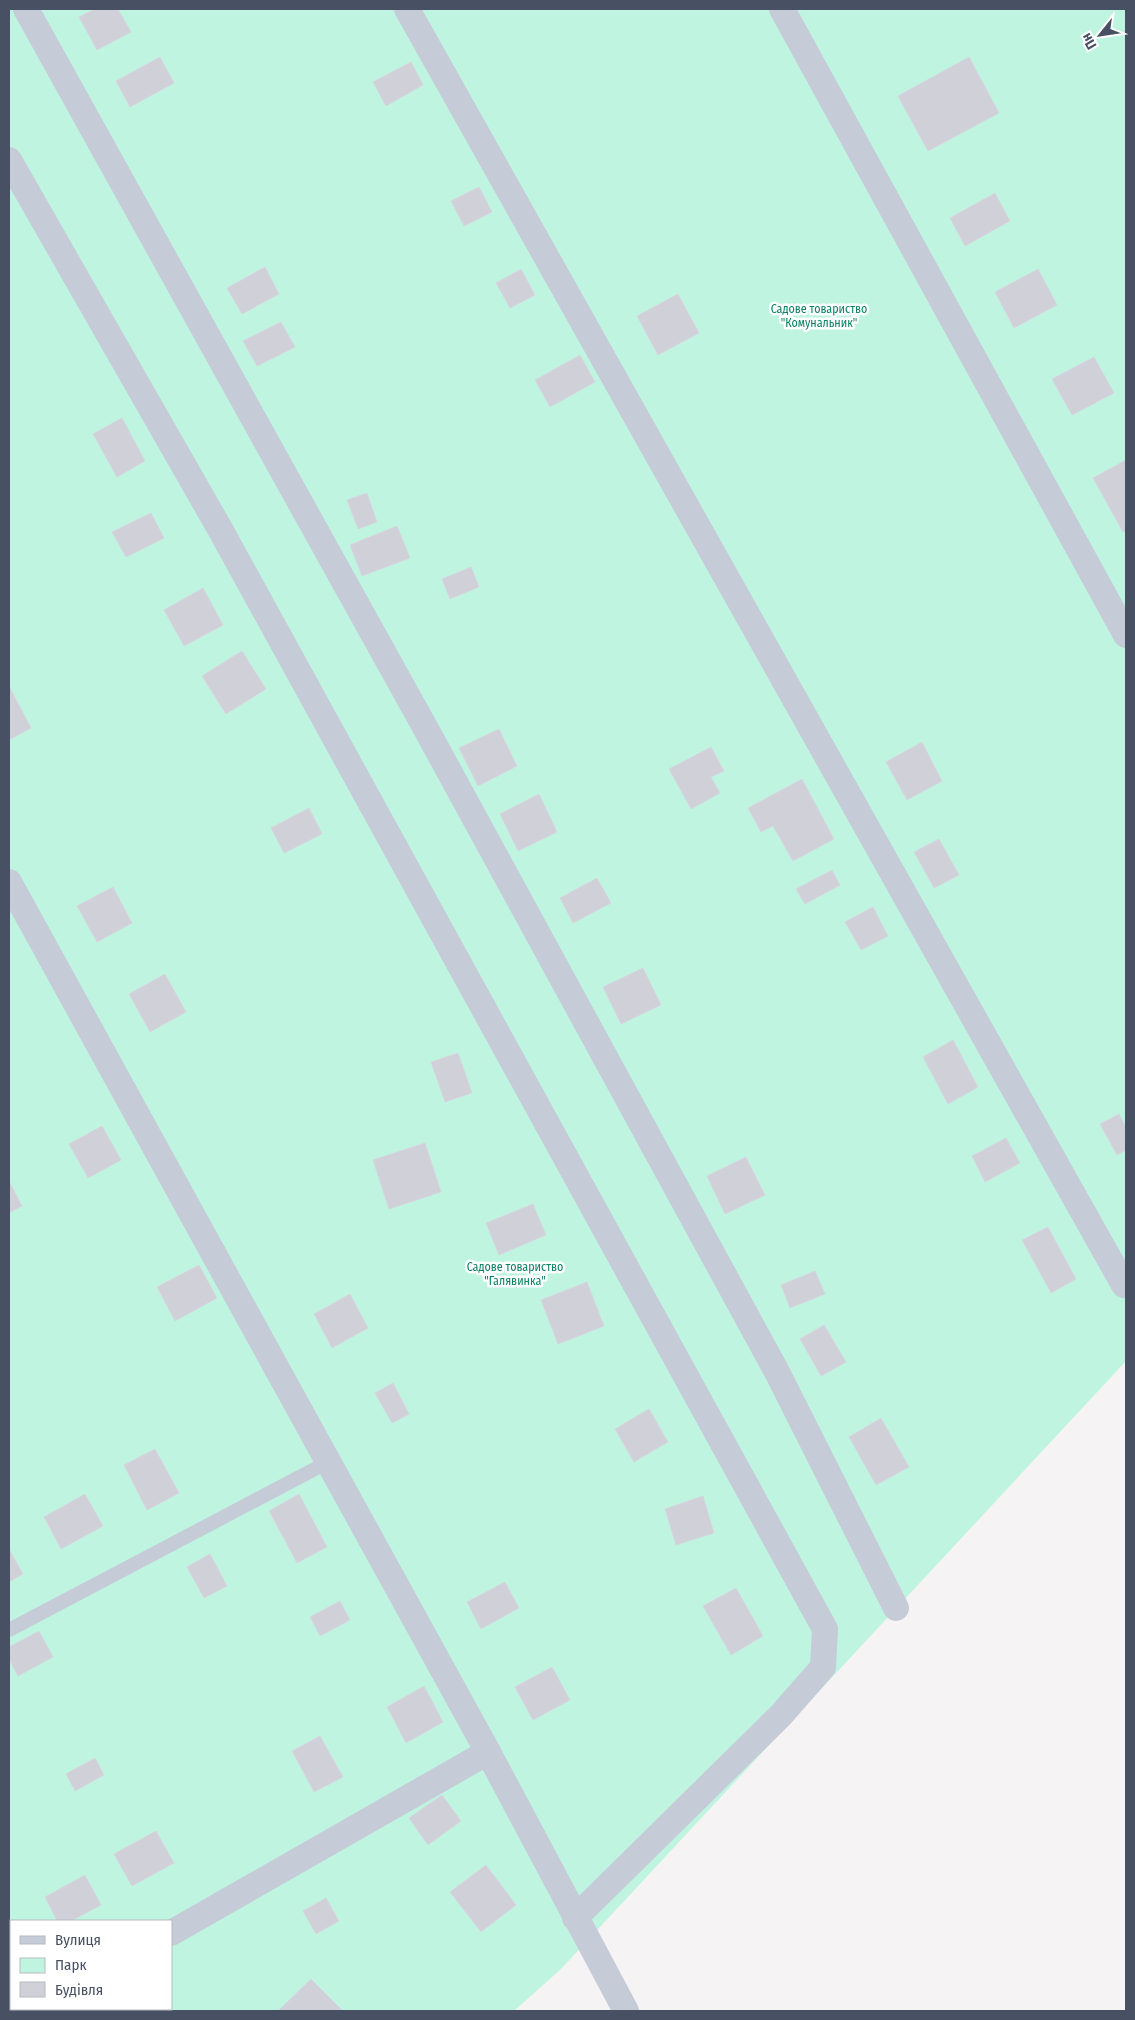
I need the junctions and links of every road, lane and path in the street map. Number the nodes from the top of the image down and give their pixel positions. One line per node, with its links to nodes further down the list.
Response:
1 (26, 9): 9 (street)
2 (407, 9): 7 (street)
3 (782, 9): 5 (street)
4 (9, 160): 12 (street)
5 (1126, 635)
6 (9, 882): 8 (street)
7 (1124, 1285)
8 (328, 1462): 10 (lane); 11 (street)
9 (896, 1608)
10 (9, 1630)
11 (488, 1752): 12 (street); 13 (street)
12 (575, 1918): 14 (street)
13 (172, 1932)
14 (626, 2011)

